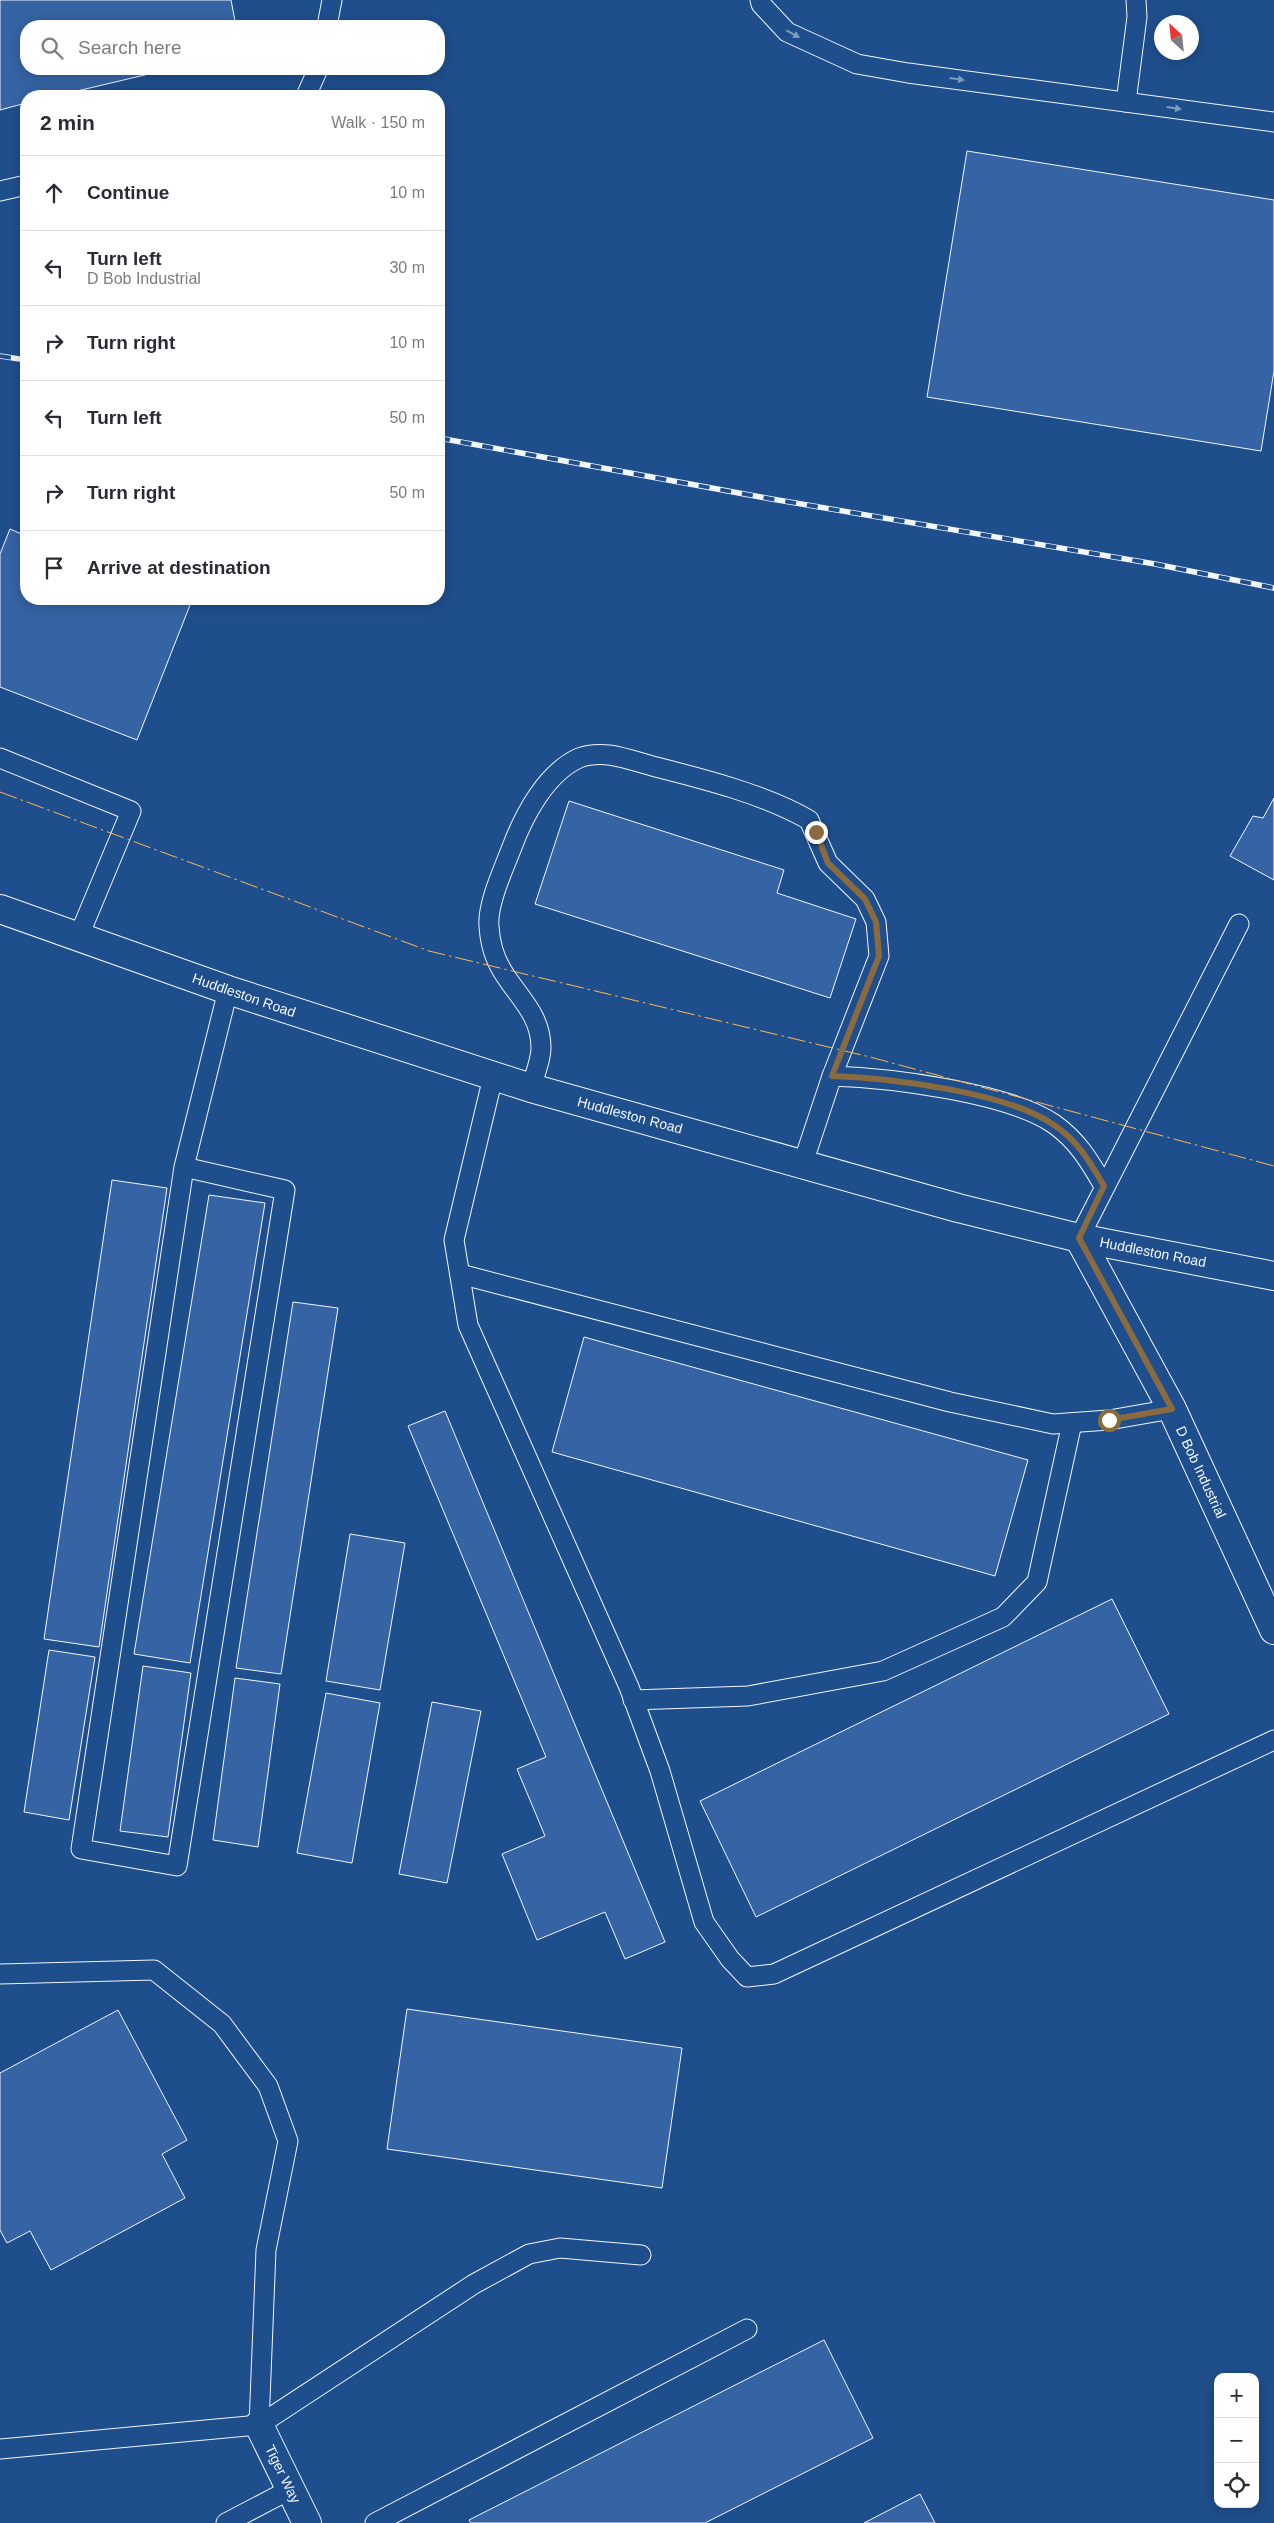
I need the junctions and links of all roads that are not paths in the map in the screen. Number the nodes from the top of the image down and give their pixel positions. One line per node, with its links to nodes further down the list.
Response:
1 (332, 0): 4 (lane)
2 (760, 0): 7 (lane, one-way to 7)
3 (1136, 0): 7 (lane)
4 (329, 20)
5 (315, 75): 6 (lane)
6 (309, 90)
7 (1126, 102): 8 (lane, one-way to 8)
8 (1274, 122)
9 (20, 186): 10 (lane)
10 (0, 191)
11 (0, 758): 14 (lane)
12 (0, 909): 14 (street, Huddleston Road)
13 (1239, 924): 21 (lane)
14 (78, 938): 15 (street, Huddleston Road)
15 (228, 990): 17 (street, Huddleston Road); 20 (lane)
16 (832, 1076): 18 (lane); 19 (lane); 21 (lane)
17 (492, 1077): 18 (street, Huddleston Road); 23 (lane)
18 (531, 1088): 19 (street, Huddleston Road)
19 (803, 1163): 22 (street, Huddleston Road)
20 (184, 1167): 20 (lane)
21 (1104, 1186): 22 (lane)
22 (1079, 1238): 24 (street, Huddleston Road); 25 (street, D Bob Industrial)
23 (460, 1274): 26 (lane); 28 (lane)
24 (1274, 1276)
25 (1172, 1409): 26 (lane); 27 (street, D Bob Industrial)
26 (1072, 1423): 28 (lane)
27 (1274, 1630)
28 (633, 1700): 29 (lane)
29 (1274, 1740)
30 (0, 1974): 33 (lane)
31 (641, 2255): 33 (lane)
32 (747, 2329): 38 (lane)
33 (258, 2424): 34 (lane); 35 (street, Tiger Way)
34 (0, 2449)
35 (291, 2489): 36 (lane); 37 (street, Tiger Way)
36 (226, 2523)
37 (307, 2523)
38 (375, 2523)

